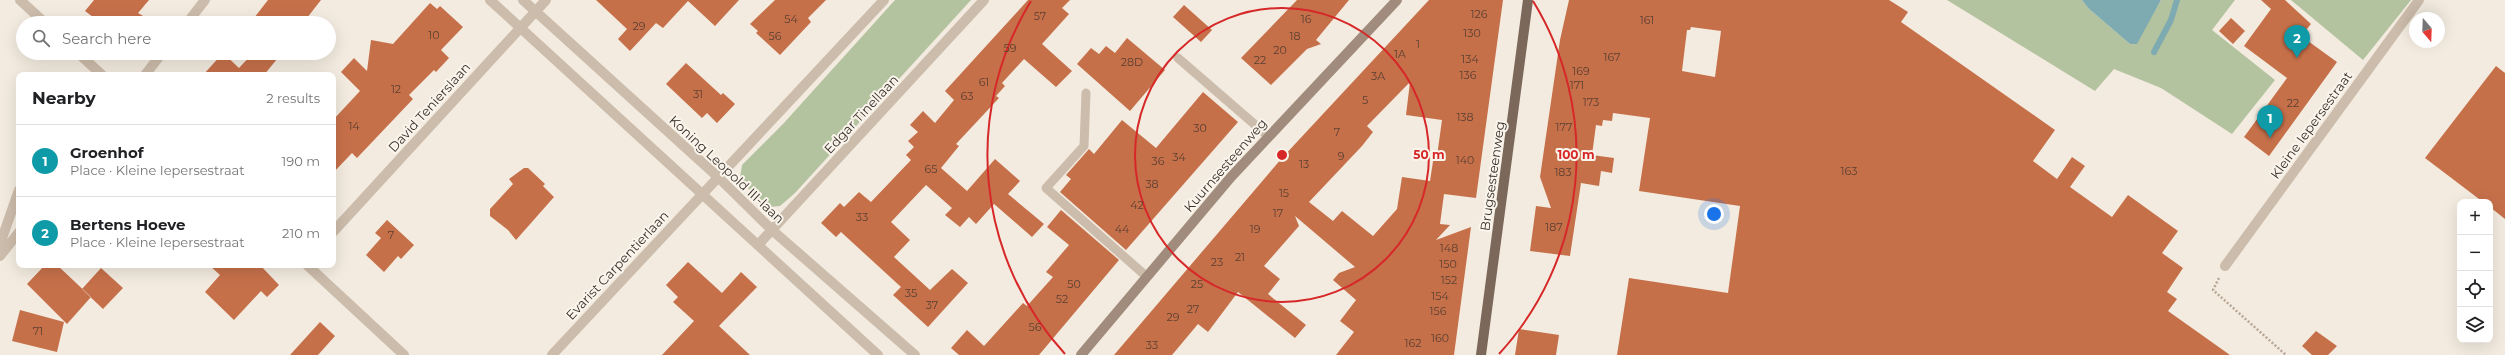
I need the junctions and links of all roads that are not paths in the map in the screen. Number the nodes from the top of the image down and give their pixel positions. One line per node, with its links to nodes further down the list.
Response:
1 (20, 0): 12 (street)
2 (205, 0): 13 (street)
3 (490, 0): 14 (street)
4 (523, 0): 11 (street, Koning Leopold III-laan)
5 (546, 0): 11 (street, David Tenierslaan)
6 (884, 0): 22 (street)
7 (984, 0): 26 (street, Edgar Tinellaan)
8 (1396, 0): 21 (street, Kuurnsesteenweg)
9 (1528, 0): 39 (main road, Brugsesteenweg)
10 (2419, 0): 31 (street, Kleine Iepersestraat)
11 (535, 12): 14 (street, David Tenierslaan); 22 (street, Koning Leopold III-laan)
12 (37, 16)
13 (192, 16)
14 (519, 27): 23 (street); 25 (street, David Tenierslaan)
15 (1178, 58): 21 (lane)
16 (86, 60): 18 (street)
17 (157, 60): 19 (street)
18 (99, 72)
19 (147, 72)
20 (1086, 93): 33 (lane)
21 (1268, 136): 33 (street, Kuurnsesteenweg)
22 (718, 177): 23 (street); 26 (street, Koning Leopold III-laan)
23 (702, 194): 29 (street); 35 (street, Evarist Carpentierlaan)
24 (16, 199): 28 (street)
25 (336, 229)
26 (772, 230): 29 (street, Edgar Tinellaan); 37 (street, Koning Leopold III-laan)
27 (16, 236): 30 (street)
28 (0, 244)
29 (758, 245): 36 (street)
30 (0, 256)
31 (2225, 266)
32 (310, 268): 34 (street)
33 (1146, 276): 38 (street, Kuurnsesteenweg)
34 (404, 355)
35 (552, 355)
36 (878, 355)
37 (915, 355)
38 (1081, 355)
39 (1481, 355)

